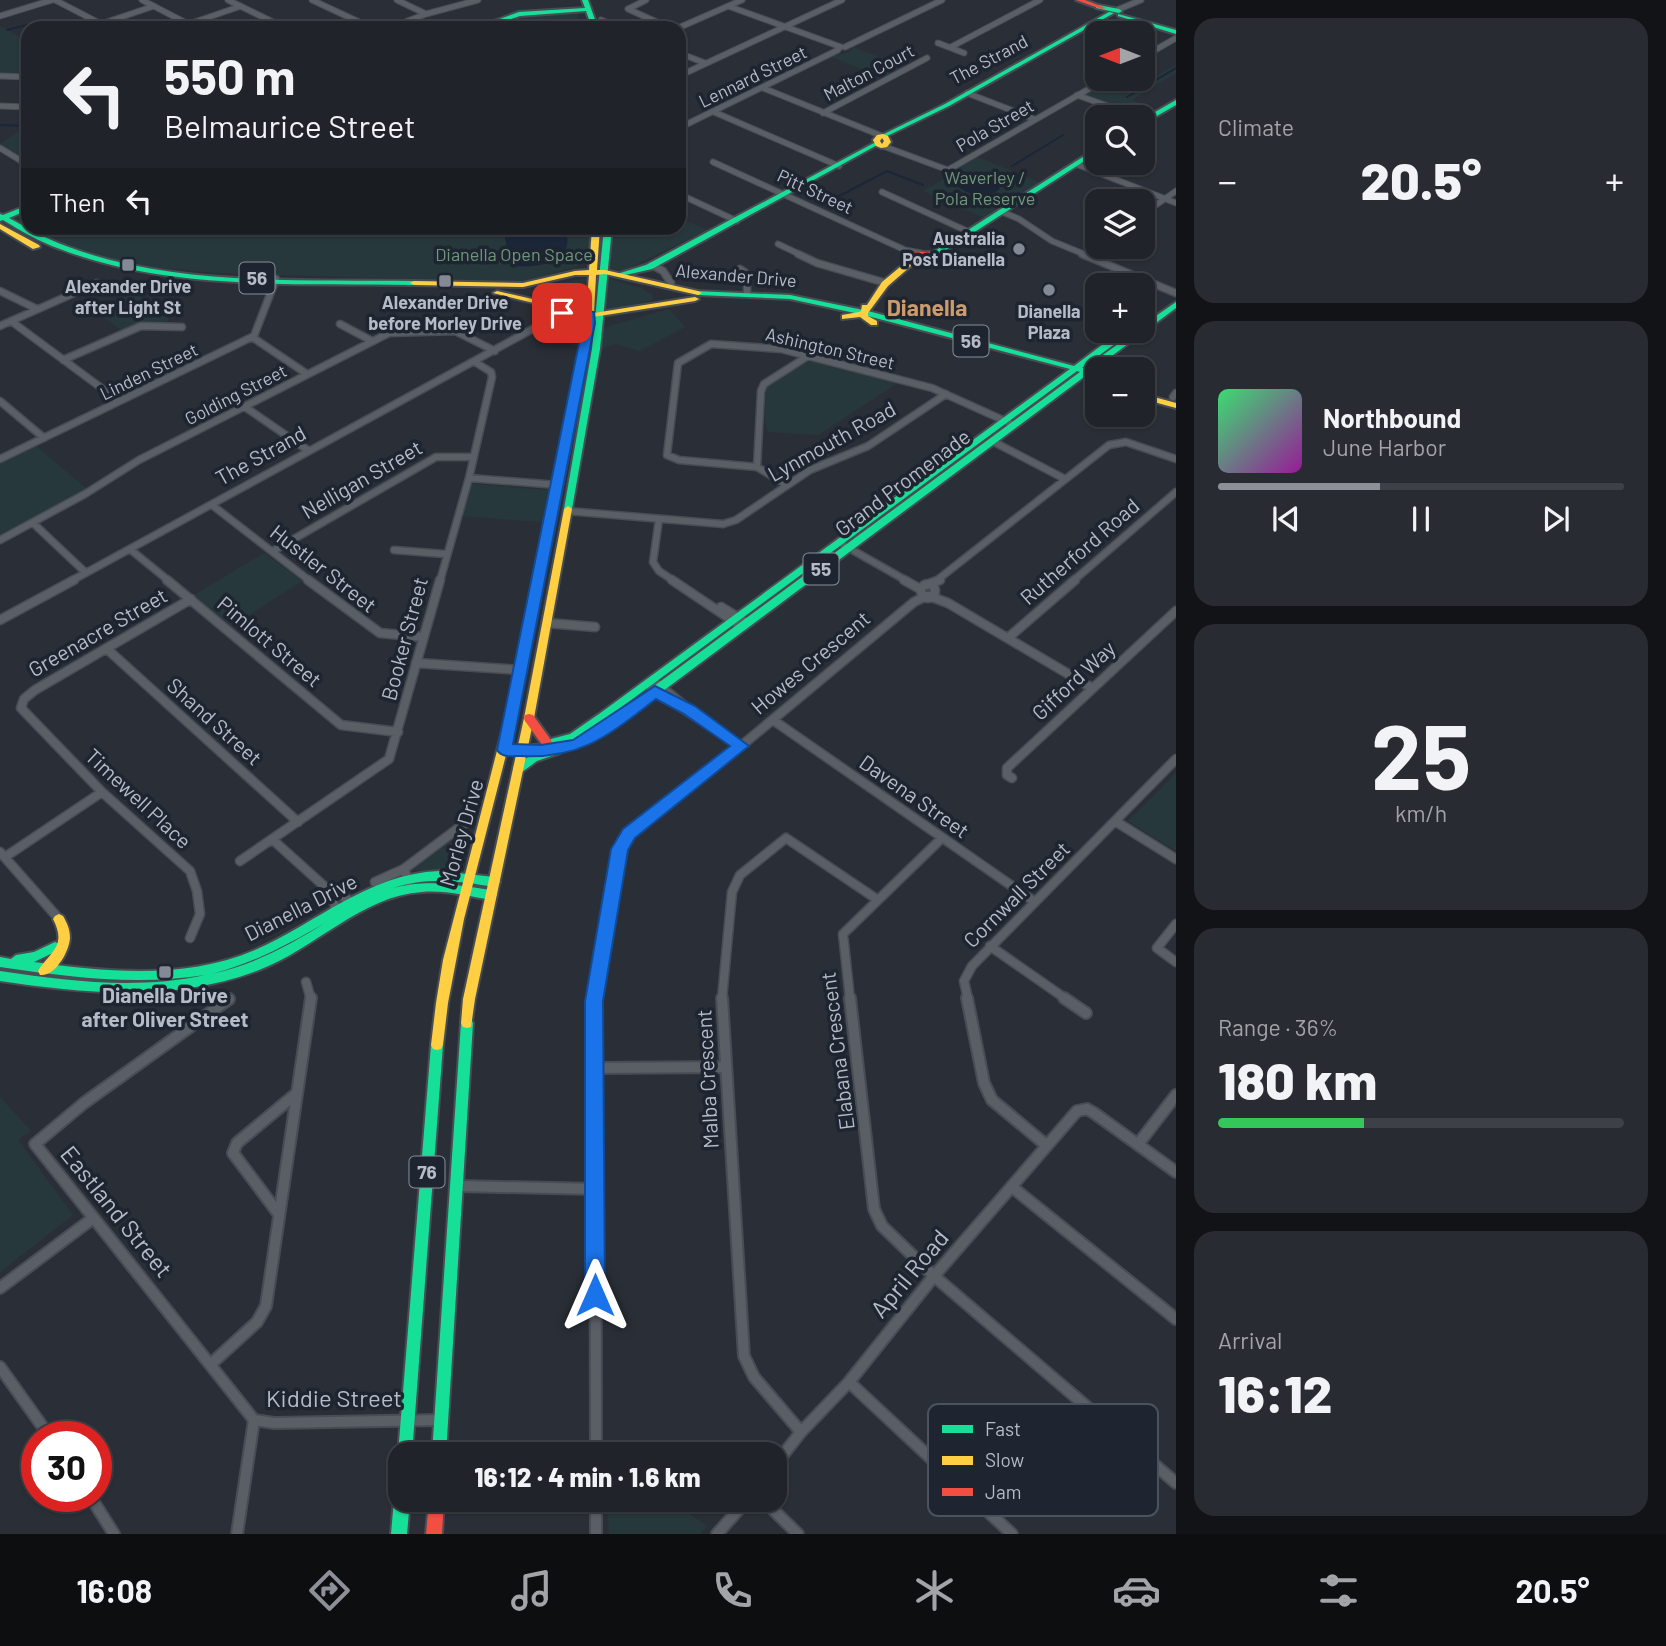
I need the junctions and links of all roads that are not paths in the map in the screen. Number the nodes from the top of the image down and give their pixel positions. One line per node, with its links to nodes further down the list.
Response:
1 (53, 0): 20 (street); 21 (street)
2 (142, 0): 15 (street)
3 (228, 0): 16 (street)
4 (312, 0): 26 (street)
5 (397, 0): 19 (street)
6 (478, 0): 19 (street)
7 (646, 0): 30 (street)
8 (742, 0): 17 (street)
9 (842, 0): 32 (street)
10 (942, 0): 37 (street, Lennard Street)
11 (1040, 0): 36 (street)
12 (1079, 0): 18 (main road)
13 (1141, 0): 18 (street, The Strand)
14 (582, 5): 28 (main road); 29 (main road)
15 (154, 6): 22 (street); 23 (street)
16 (241, 6): 24 (street); 25 (street)
17 (728, 6): 31 (street); 32 (street)
18 (1118, 12): 33 (main road); 48 (main road, The Strand)
19 (426, 14): 27 (street)
20 (0, 16)
21 (95, 21)
22 (110, 21)
23 (184, 21)
24 (198, 21)
25 (271, 21)
26 (357, 21)
27 (408, 21)
28 (498, 21)
29 (595, 21)
30 (655, 21)
31 (686, 24)
32 (784, 27): 37 (street); 42 (street)
33 (1176, 32)
34 (1176, 38): 38 (street)
35 (938, 43): 36 (street)
36 (951, 47): 39 (street)
37 (840, 48): 46 (street, Lennard Street)
38 (1155, 50)
39 (964, 53)
40 (686, 56): 42 (street)
41 (927, 58): 55 (street, Malton Court)
42 (705, 63): 43 (street)
43 (686, 72)
44 (0, 76): 45 (street)
45 (21, 77)
46 (763, 89): 54 (street, Lennard Street); 55 (street)
47 (1085, 90): 49 (street, Pola Street)
48 (969, 94): 57 (street); 59 (main road, The Strand)
49 (1077, 95): 51 (street); 57 (street, Pola Street)
50 (1175, 104): 56 (main road)
51 (1103, 105)
52 (0, 106): 53 (street)
53 (21, 107)
54 (714, 112): 58 (street, Lennard Street); 65 (street)
55 (823, 113): 59 (street)
56 (1155, 114)
57 (1034, 120): 59 (street, Pola Street)
58 (686, 124)
59 (882, 141): 65 (main road, The Strand)
60 (0, 148): 62 (street)
61 (1085, 158): 64 (main road)
62 (21, 161)
63 (713, 162): 68 (street, Pitt Street)
64 (1076, 164): 70 (street); 74 (main road)
65 (837, 165): 68 (main road, The Strand)
66 (1176, 191): 70 (street)
67 (882, 192): 78 (street)
68 (785, 194): 76 (main road, The Strand); 83 (street, Pitt Street)
69 (686, 197): 76 (street)
70 (1165, 199): 71 (street); 72 (street)
71 (1176, 203)
72 (1155, 206)
73 (21, 211): 75 (main road)
74 (1000, 211): 78 (main road); 96 (street)
75 (1, 220): 77 (main road, Alexander Drive / 56)
76 (735, 220): 84 (main road, The Strand)
77 (21, 230)
78 (968, 231): 83 (main road)
79 (30, 235): 89 (main road, Alexander Drive / 56)
80 (596, 235): 85 (main road, Morley Drive / 76)
81 (606, 235): 85 (main road, Morley Drive / 76)
82 (778, 244): 93 (street)
83 (922, 257): 93 (main road)
84 (653, 266): 87 (main road, The Strand); 90 (main road); 92 (street)
85 (597, 269): 87 (main road, Alexander Drive / 56); 88 (main road, 56); 104 (main road, Morley Drive / 76)
86 (740, 269): 95 (street)
87 (621, 274): 90 (main road, Alexander Drive / 56)
88 (549, 278): 89 (main road, Alexander Drive / 56); 97 (main road)
89 (275, 282): 97 (main road, Alexander Drive / 56); 114 (street)
90 (649, 282): 95 (main road, Alexander Drive / 56); 100 (main road)
91 (97, 283): 99 (street)
92 (671, 283)
93 (886, 283): 103 (main road)
94 (0, 291): 99 (street)
95 (747, 294): 103 (main road, Alexander Drive / 56)
96 (1176, 294): 101 (main road)
97 (545, 303): 102 (main road, Alexander Drive / 56); 110 (street)
98 (1176, 304): 106 (main road, Grand Promenade / 55)
99 (37, 309): 107 (street)
100 (640, 310): 104 (main road, Alexander Drive / 56); 105 (main road, Alexander Drive / 56); 113 (main road)
101 (1155, 310)
102 (571, 311): 104 (main road, Alexander Drive / 56); 110 (street, The Strand)
103 (865, 313): 105 (main road); 109 (main road); 122 (main road, Alexander Drive / 56)
104 (595, 315): 113 (main road, Morley Drive / 76); 141 (main road, Morley Drive / 76)
105 (845, 317): 109 (main road, Alexander Drive / 56)
106 (1155, 320)
107 (11, 321): 111 (street); 120 (street)
108 (340, 324): 115 (street)
109 (874, 324): 122 (main road, Alexander Drive / 56)
110 (541, 325): 118 (street, The Strand)
111 (0, 326)
112 (182, 327): 120 (street)
113 (598, 328): 146 (main road, Morley Drive / 76)
114 (252, 338): 123 (street); 129 (street, Linden Street)
115 (372, 341): 118 (street, Golding Street); 123 (street, Golding Street)
116 (1113, 343): 122 (main road, Grand Promenade / 55)
117 (1123, 343): 122 (main road, Grand Promenade / 55)
118 (495, 351): 121 (street, The Strand)
119 (808, 356): 125 (street, Ashington Street); 138 (street); 138 (street, Ashington Street)
120 (63, 360): 129 (street)
121 (475, 362): 134 (street, The Strand); 135 (street, Booker Street)
122 (1082, 372): 131 (main road, Grand Promenade / 55)
123 (307, 374): 130 (street, Golding Street)
124 (1155, 391): 127 (main road)
125 (946, 394): 131 (street, Ashington Street); 142 (street, Lynmouth Road)
126 (1155, 397): 127 (main road)
127 (1175, 398)
128 (0, 401): 132 (street)
129 (119, 401): 132 (street, Linden Street)
130 (244, 407): 134 (street); 148 (street, Golding Street)
131 (1007, 424): 133 (main road, Grand Promenade / 55); 144 (main road, Grand Promenade / 55)
132 (44, 438): 136 (street, Linden Street)
133 (992, 441): 140 (street); 144 (main road, Grand Promenade / 55)
134 (309, 451): 145 (street, The Strand)
135 (473, 457): 139 (street, Booker Street); 155 (street, Nelligan Street)
136 (0, 459)
137 (1176, 459): 140 (street, Howes Crescent)
138 (757, 467): 142 (street, Ashington Street)
139 (469, 478): 141 (street); 156 (street, Booker Street)
140 (1065, 479): 158 (street, Howes Crescent)
141 (558, 485): 151 (main road, Morley Drive / 76)
142 (787, 485): 147 (street, Lynmouth Road)
143 (1176, 492): 166 (street, Rutherford Road)
144 (902, 502): 150 (main road, Grand Promenade / 55)
145 (212, 505): 153 (street, The Strand); 155 (street, Hustler Street)
146 (567, 511): 147 (street, Lynmouth Road); 152 (main road, Morley Drive / 76)
147 (659, 519): 162 (street)
148 (33, 523): 149 (street, Golding Street); 157 (street)
149 (0, 540)
150 (847, 543): 158 (street); 162 (main road, Grand Promenade / 55)
151 (546, 547): 152 (main road); 169 (main road, Morley Drive / 76)
152 (560, 548): 163 (main road, Morley Drive / 76)
153 (131, 550): 157 (street, The Strand); 159 (street, Pimlott Street)
154 (394, 550): 156 (street)
155 (273, 551): 165 (street, Hustler Street)
156 (445, 554): 165 (street, Booker Street)
157 (86, 573): 161 (street, The Strand)
158 (927, 590): 166 (street); 174 (street, Howes Crescent)
159 (191, 599): 167 (street, Greenacre Street); 175 (street, Pimlott Street)
160 (1175, 614): 171 (street, Gifford Way)
161 (0, 620)
162 (740, 621): 170 (main road, Grand Promenade / 55)
163 (547, 622): 164 (street); 173 (main road, Morley Drive / 76)
164 (595, 627)
165 (423, 637): 168 (street, Booker Street)
166 (1008, 638): 171 (street)
167 (107, 649): 172 (street, Greenacre Street); 186 (street, Shand Street)
168 (416, 663): 169 (street); 175 (street, Booker Street)
169 (520, 670): 176 (main road, Morley Drive / 76)
170 (654, 685): 177 (street); 178 (main road, Grand Promenade / 55)
171 (1093, 688): 182 (street, Gifford Way)
172 (24, 698): 183 (street, Timewell Place)
173 (529, 718): 178 (main road); 179 (main road, Morley Drive / 76)
174 (773, 720): 177 (street, Howes Crescent); 187 (street, Davena Street)
175 (398, 732): 186 (street, Booker Street)
176 (505, 746): 179 (main road, Grand Promenade / 55); 192 (main road, Morley Drive / 76)
177 (741, 746): 218 (street, Howes Crescent)
178 (551, 747): 179 (main road, Grand Promenade / 55); 181 (main road)
179 (522, 748): 181 (main road, Morley Drive / 76)
180 (1176, 759): 185 (street, Cornwall Street)
181 (518, 769): 195 (main road, Morley Drive / 76)
182 (1012, 778)
183 (102, 792): 189 (street); 205 (street, Timewell Place)
184 (468, 821): 193 (street)
185 (1115, 821): 190 (street); 200 (street, Cornwall Street)
186 (298, 822): 188 (street, Booker Street)
187 (942, 838): 199 (street, Elabana Crescent); 200 (street, Davena Street)
188 (273, 840): 191 (street, Booker Street); 196 (street)
189 (3, 854): 203 (street)
190 (1176, 859)
191 (240, 861)
192 (468, 878): 193 (main road, Dianella Drive); 195 (main road, Dianella Drive); 197 (main road, Morley Drive / 76)
193 (407, 879): 194 (street); 197 (main road, Dianella Drive); 201 (main road, Dianella Drive); 214 (main road, Dianella Drive)
194 (375, 882)
195 (494, 882): 198 (main road, Morley Drive / 76)
196 (324, 886): 201 (street); 202 (street)
197 (464, 892): 198 (main road, Dianella Drive); 237 (main road, Morley Drive / 76)
198 (491, 895): 224 (main road, Morley Drive / 76)
199 (878, 900): 217 (street, Malba Crescent); 229 (street, Elabana Crescent)
200 (1035, 902): 207 (street, Cornwall Street)
201 (354, 903): 202 (main road, Dianella Drive)
202 (334, 914): 211 (main road, Dianella Drive)
203 (59, 919): 206 (main road)
204 (1176, 924): 209 (street)
205 (190, 938)
206 (60, 945): 208 (main road); 210 (main road); 211 (main road)
207 (990, 946): 216 (street); 222 (street, Cornwall Street)
208 (0, 962): 210 (main road, Dianella Drive)
209 (1176, 962)
210 (47, 969): 211 (main road, Dianella Drive); 212 (main road); 214 (main road)
211 (72, 972)
212 (5, 977): 214 (main road, Dianella Drive)
213 (306, 982): 219 (street)
214 (67, 986)
215 (229, 999): 228 (street, Eastland Street)
216 (1086, 1013)
217 (724, 1067): 218 (street); 240 (street, Malba Crescent)
218 (596, 1068): 226 (street, Howes Crescent)
219 (298, 1093): 227 (street); 227 (street)
220 (1176, 1095): 221 (street)
221 (1139, 1143): 222 (street, April Road); 223 (street)
222 (1046, 1145): 225 (street, April Road)
223 (1176, 1172)
224 (457, 1186): 226 (street); 238 (main road, Morley Drive / 76)
225 (1012, 1187): 229 (street, April Road); 231 (street)
226 (595, 1189): 243 (street, Howes Crescent)
227 (278, 1213): 232 (street)
228 (92, 1219): 230 (street); 232 (street, Eastland Street)
229 (934, 1276): 234 (street, April Road); 235 (street)
230 (0, 1289)
231 (1176, 1320)
232 (211, 1364): 236 (street, Kiddie Street)
233 (0, 1367): 239 (street)
234 (849, 1382): 240 (street, April Road); 245 (street)
235 (1084, 1404)
236 (254, 1420): 237 (street, Kiddie Street); 256 (street)
237 (408, 1420): 238 (street, Kiddie Street); 241 (main road, Morley Drive / 76)
238 (442, 1420): 242 (main road, Morley Drive / 76)
239 (39, 1421)
240 (801, 1432): 244 (street, April Road)
241 (406, 1442)
242 (440, 1442)
243 (596, 1442)
244 (787, 1450)
245 (928, 1456)
246 (1158, 1468): 247 (street)
247 (1176, 1483)
248 (100, 1512): 255 (street)
249 (401, 1512): 257 (main road)
250 (435, 1512): 258 (main road)
251 (596, 1512): 259 (street)
252 (736, 1512): 260 (street)
253 (775, 1512): 261 (street)
254 (993, 1516): 262 (street)
255 (114, 1534)
256 (237, 1534)
257 (399, 1534)
258 (434, 1534)
259 (596, 1534)
260 (717, 1534)
261 (797, 1534)
262 (1012, 1534)

